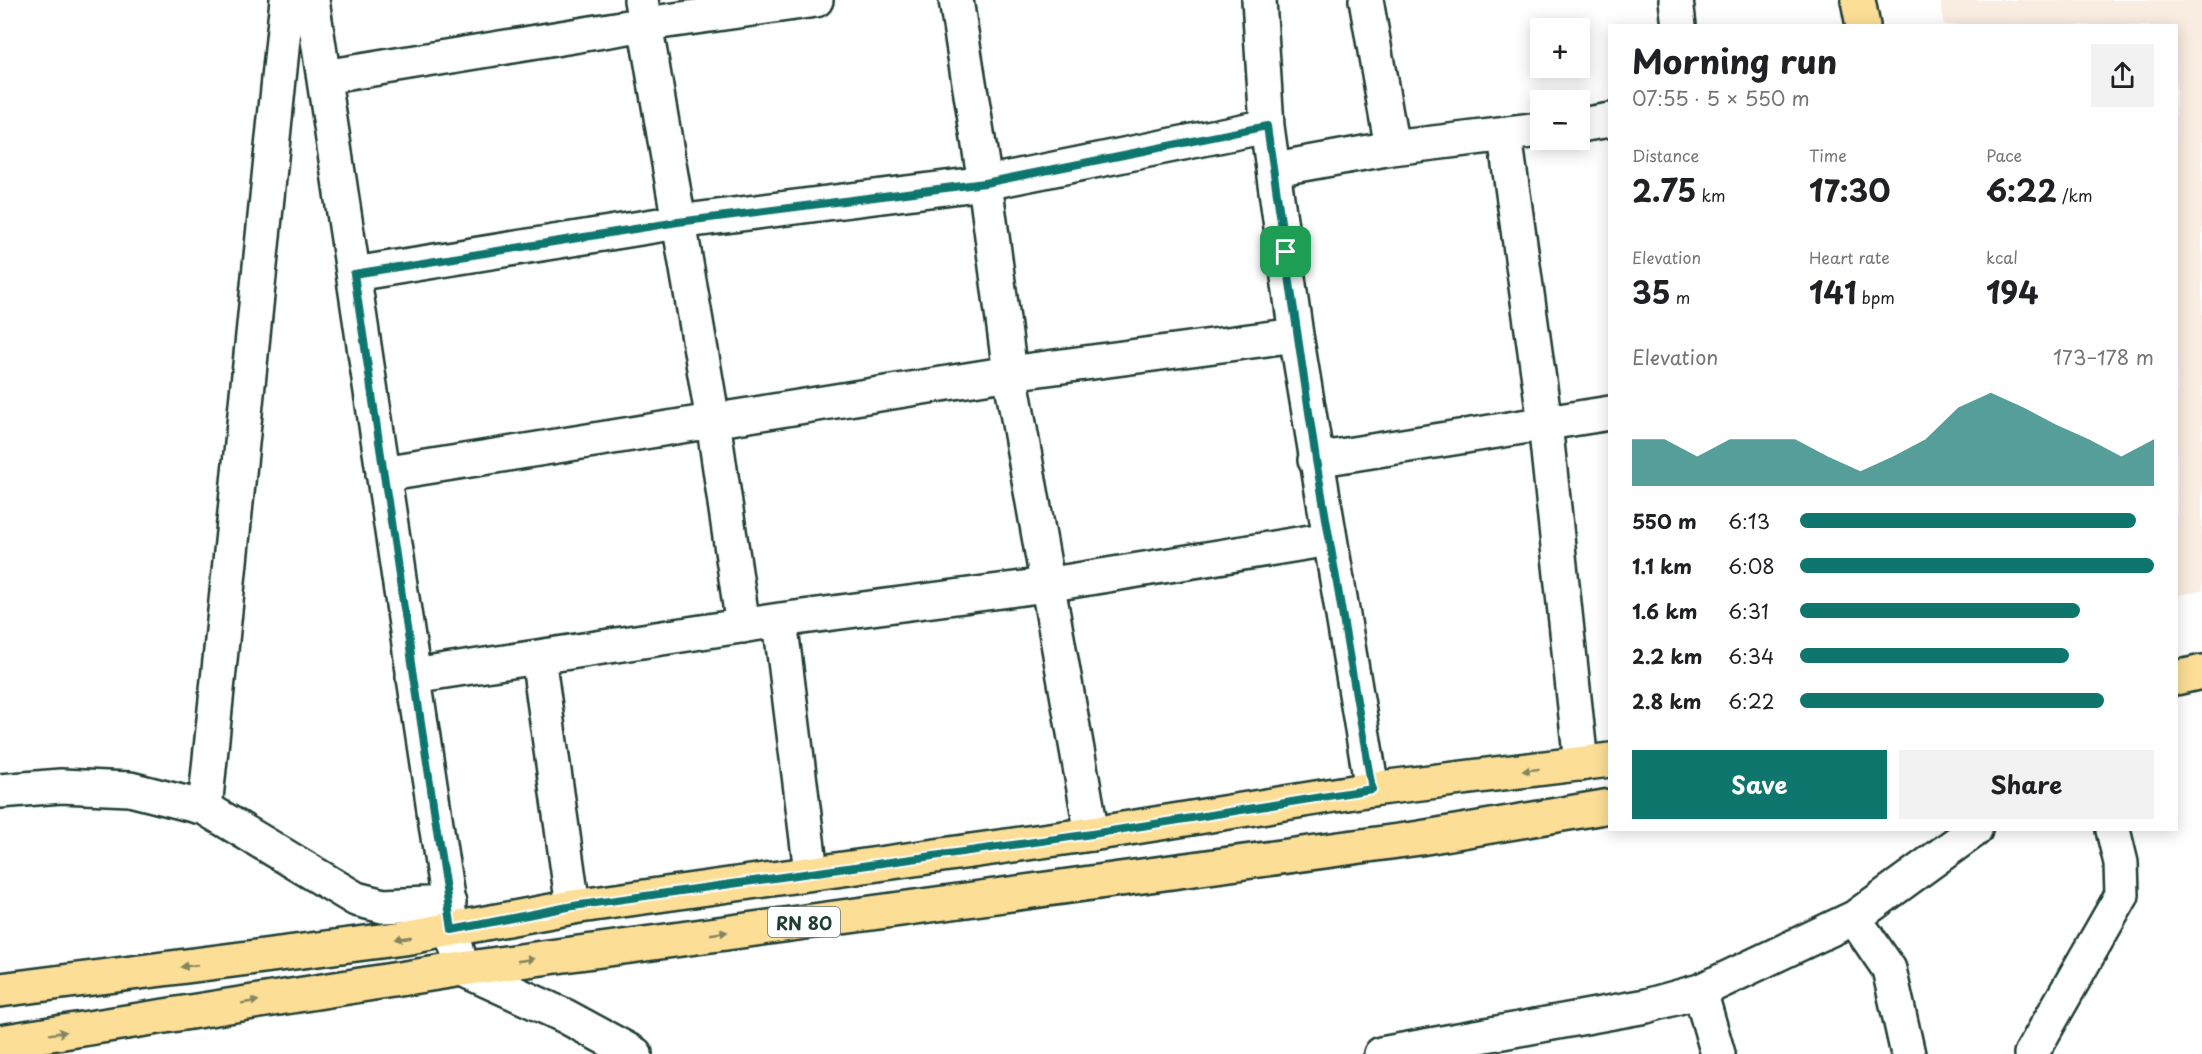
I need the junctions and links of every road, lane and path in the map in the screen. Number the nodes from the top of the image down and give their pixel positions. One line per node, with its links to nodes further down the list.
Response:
1 (287, 0): 40 (street)
2 (312, 0): 12 (street)
3 (816, 0): 9 (street)
4 (956, 0): 20 (street)
5 (1259, 0): 15 (street)
6 (1366, 0): 18 (street)
7 (1676, 0): 10 (street)
8 (1858, 0): 11 (main road)
9 (643, 12): 12 (street); 21 (street)
10 (1679, 24)
11 (1863, 24)
12 (324, 77): 22 (street)
13 (1608, 120): 14 (street)
14 (1590, 123)
15 (1267, 126): 19 (street); 20 (street)
16 (1530, 132): 17 (street)
17 (1505, 136): 18 (street); 27 (street)
18 (1392, 148): 19 (street)
19 (1275, 169): 23 (street)
20 (985, 183): 21 (street); 24 (street)
21 (678, 222): 22 (street); 26 (street)
22 (354, 274): 29 (street)
23 (1296, 335): 24 (street); 28 (street)
24 (1010, 373): 26 (street); 31 (street)
25 (1608, 413): 27 (street)
26 (712, 421): 29 (street); 33 (street)
27 (1545, 423): 28 (street); 36 (street)
28 (1316, 460): 30 (street)
29 (383, 474): 35 (street)
30 (1329, 539): 31 (street); 37 (street)
31 (1046, 585): 32 (street); 43 (street)
32 (780, 620): 33 (street); 44 (street)
33 (743, 626): 34 (street)
34 (538, 657): 35 (street); 45 (street)
35 (413, 676): 46 (street)
36 (1595, 762): 37 (main road, RN 80, one-way to 37)
37 (1372, 789): 43 (main road, RN 80)
38 (0, 791): 40 (street)
39 (1608, 806): 48 (main road, RN 80, one-way to 39)
40 (205, 808): 46 (street)
41 (1974, 831): 47 (street)
42 (2113, 831): 57 (street)
43 (1092, 834): 44 (main road, RN 80)
44 (811, 872): 45 (main road, RN 80)
45 (573, 906): 46 (main road, RN 80)
46 (451, 916): 48 (street); 49 (main road, RN 80, one-way to 49)
47 (1854, 918): 50 (street); 56 (street)
48 (462, 969): 51 (main road, RN 80, one-way to 48); 53 (street)
49 (0, 990)
50 (1700, 991): 52 (street); 55 (street)
51 (0, 1042)
52 (1513, 1042): 54 (street)
53 (635, 1054)
54 (1381, 1054)
55 (1718, 1054)
56 (1908, 1054)
57 (2031, 1054)

